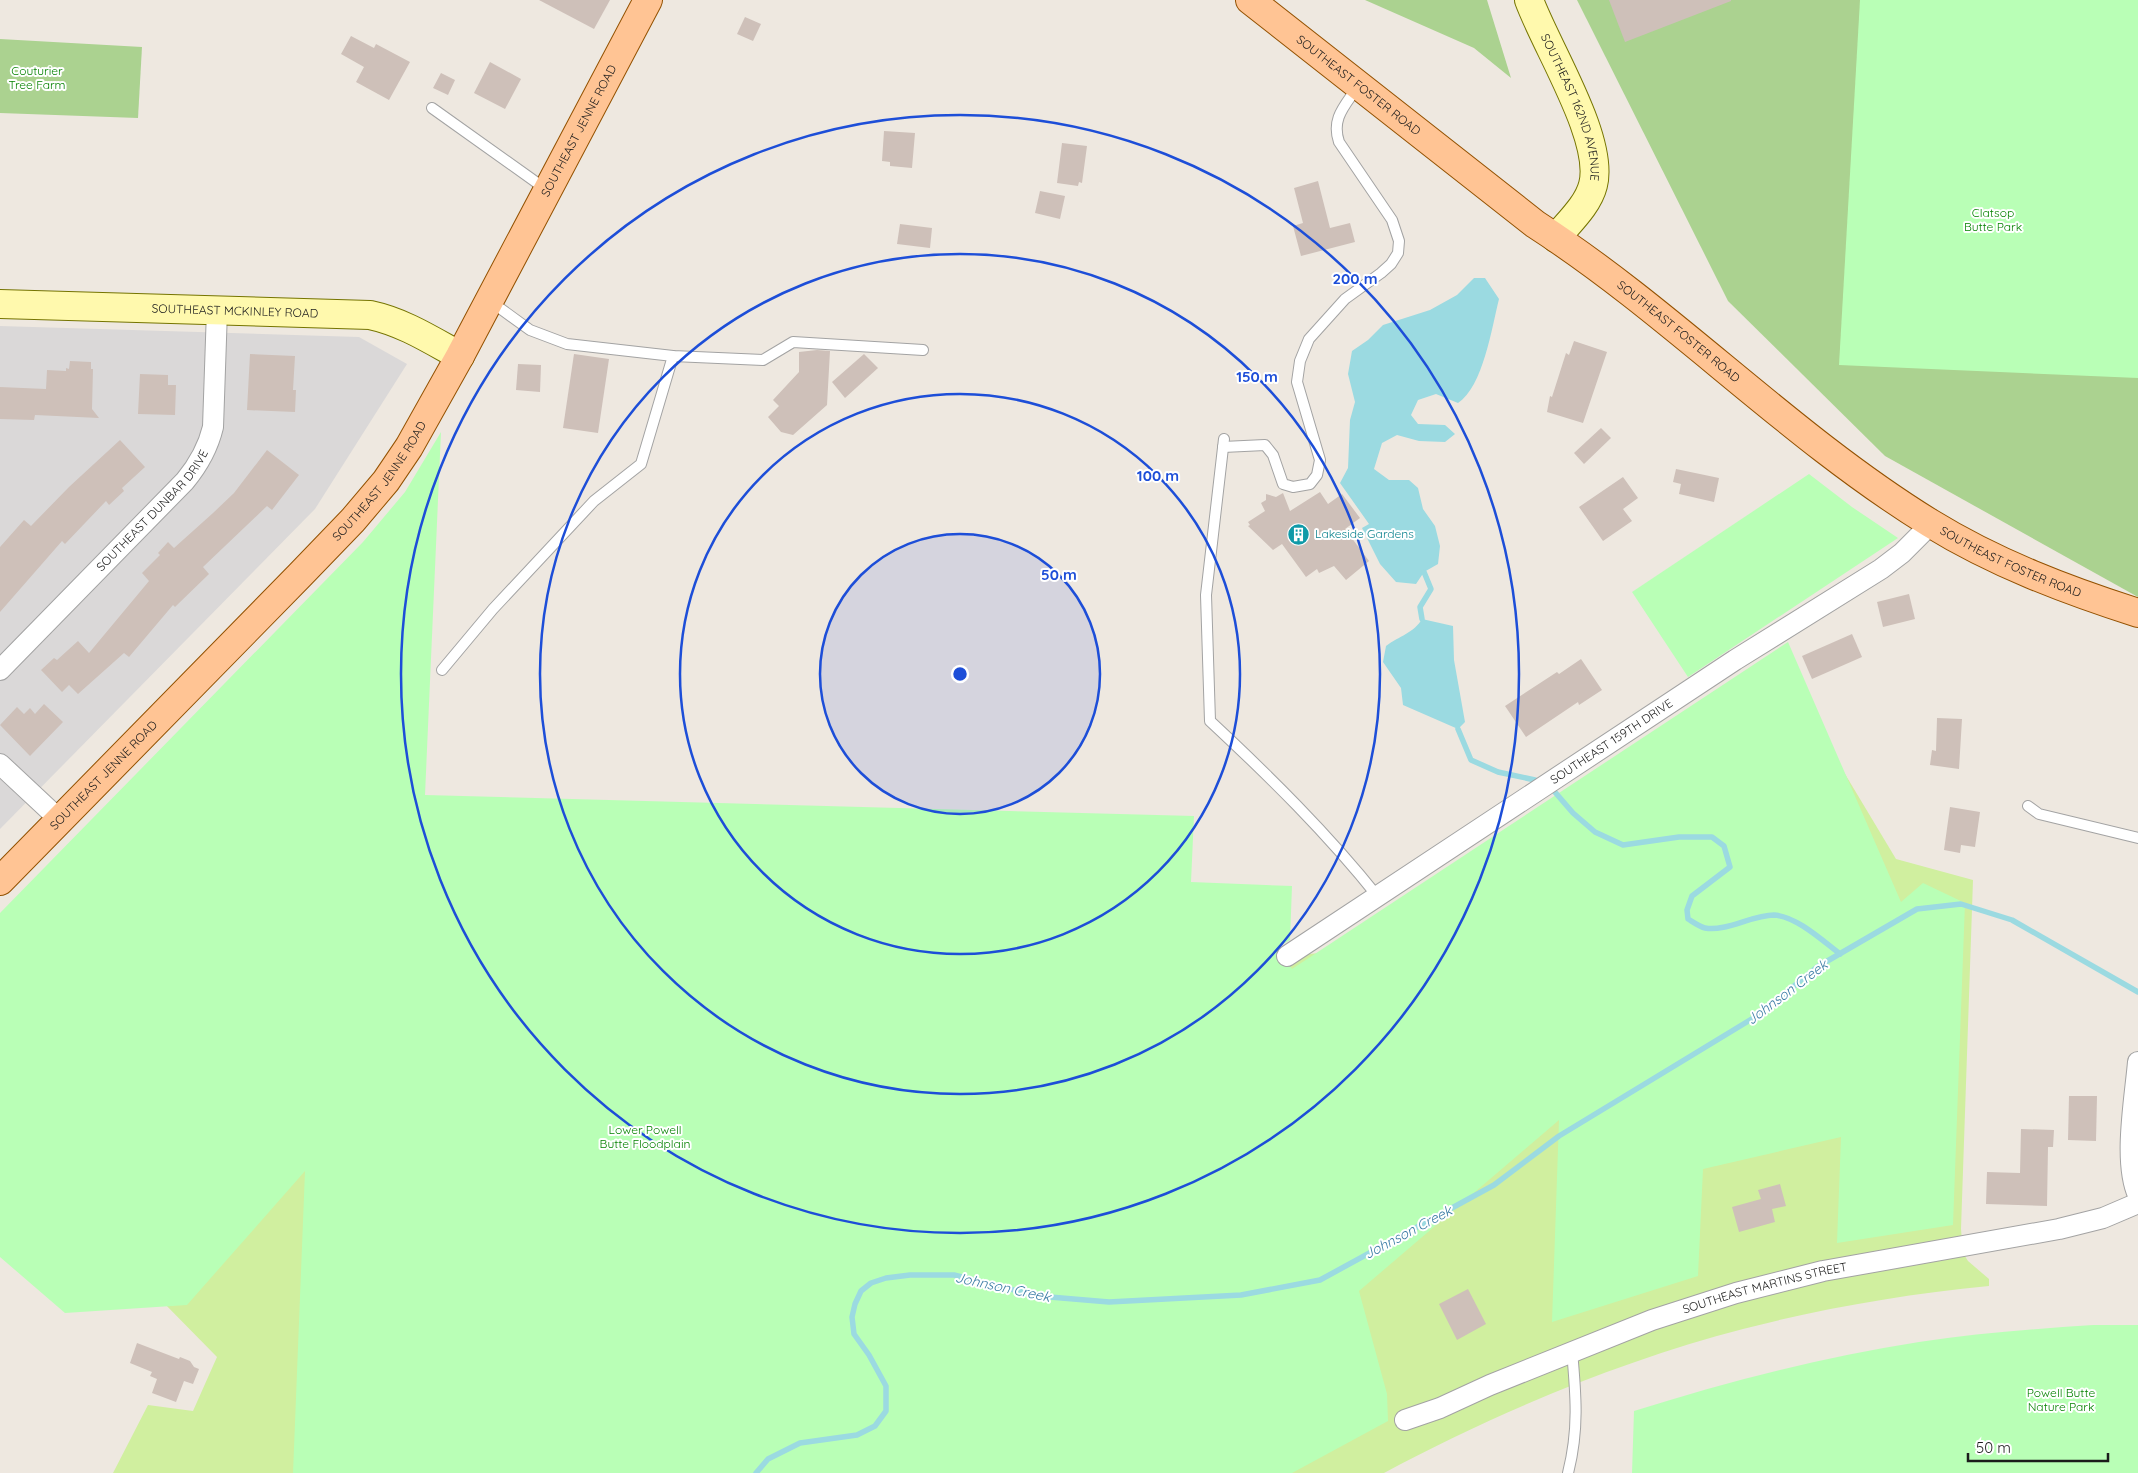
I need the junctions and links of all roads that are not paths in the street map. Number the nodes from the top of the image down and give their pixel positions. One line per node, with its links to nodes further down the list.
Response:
1 (648, 0): 6 (main road, SOUTHEAST JENNE ROAD)
2 (1250, 0): 4 (main road, SOUTHEAST FOSTER ROAD)
3 (1529, 0): 7 (street, SOUTHEAST 162ND AVENUE)
4 (1358, 85): 7 (main road, SOUTHEAST FOSTER ROAD); 23 (lane)
5 (432, 108): 6 (lane)
6 (548, 190): 8 (main road, SOUTHEAST JENNE ROAD)
7 (1556, 238): 14 (main road, SOUTHEAST FOSTER ROAD)
8 (490, 301): 12 (main road, SOUTHEAST JENNE ROAD); 13 (lane)
9 (0, 304): 10 (street, SOUTHEAST MCKINLEY ROAD)
10 (217, 310): 12 (street, SOUTHEAST MCKINLEY ROAD); 16 (street, SOUTHEAST DUNBAR DRIVE)
11 (923, 350): 13 (lane)
12 (460, 356): 20 (main road, SOUTHEAST JENNE ROAD)
13 (673, 356): 17 (lane)
14 (1931, 524): 15 (main road, SOUTHEAST FOSTER ROAD); 23 (street, SOUTHEAST 159TH DRIVE)
15 (2138, 613)
16 (0, 670)
17 (442, 670)
18 (0, 764): 20 (street)
19 (2028, 806): 21 (lane)
20 (60, 821): 22 (main road, SOUTHEAST JENNE ROAD)
21 (2138, 838)
22 (0, 881)
23 (1378, 897): 24 (street, SOUTHEAST 159TH DRIVE)
24 (1287, 956)
25 (2138, 1062): 26 (street)
26 (2138, 1194)
27 (2138, 1203): 28 (street, SOUTHEAST MARTINS STREET)
28 (1572, 1352): 29 (street, SOUTHEAST MARTINS STREET); 30 (lane)
29 (1405, 1420)
30 (1568, 1473)

